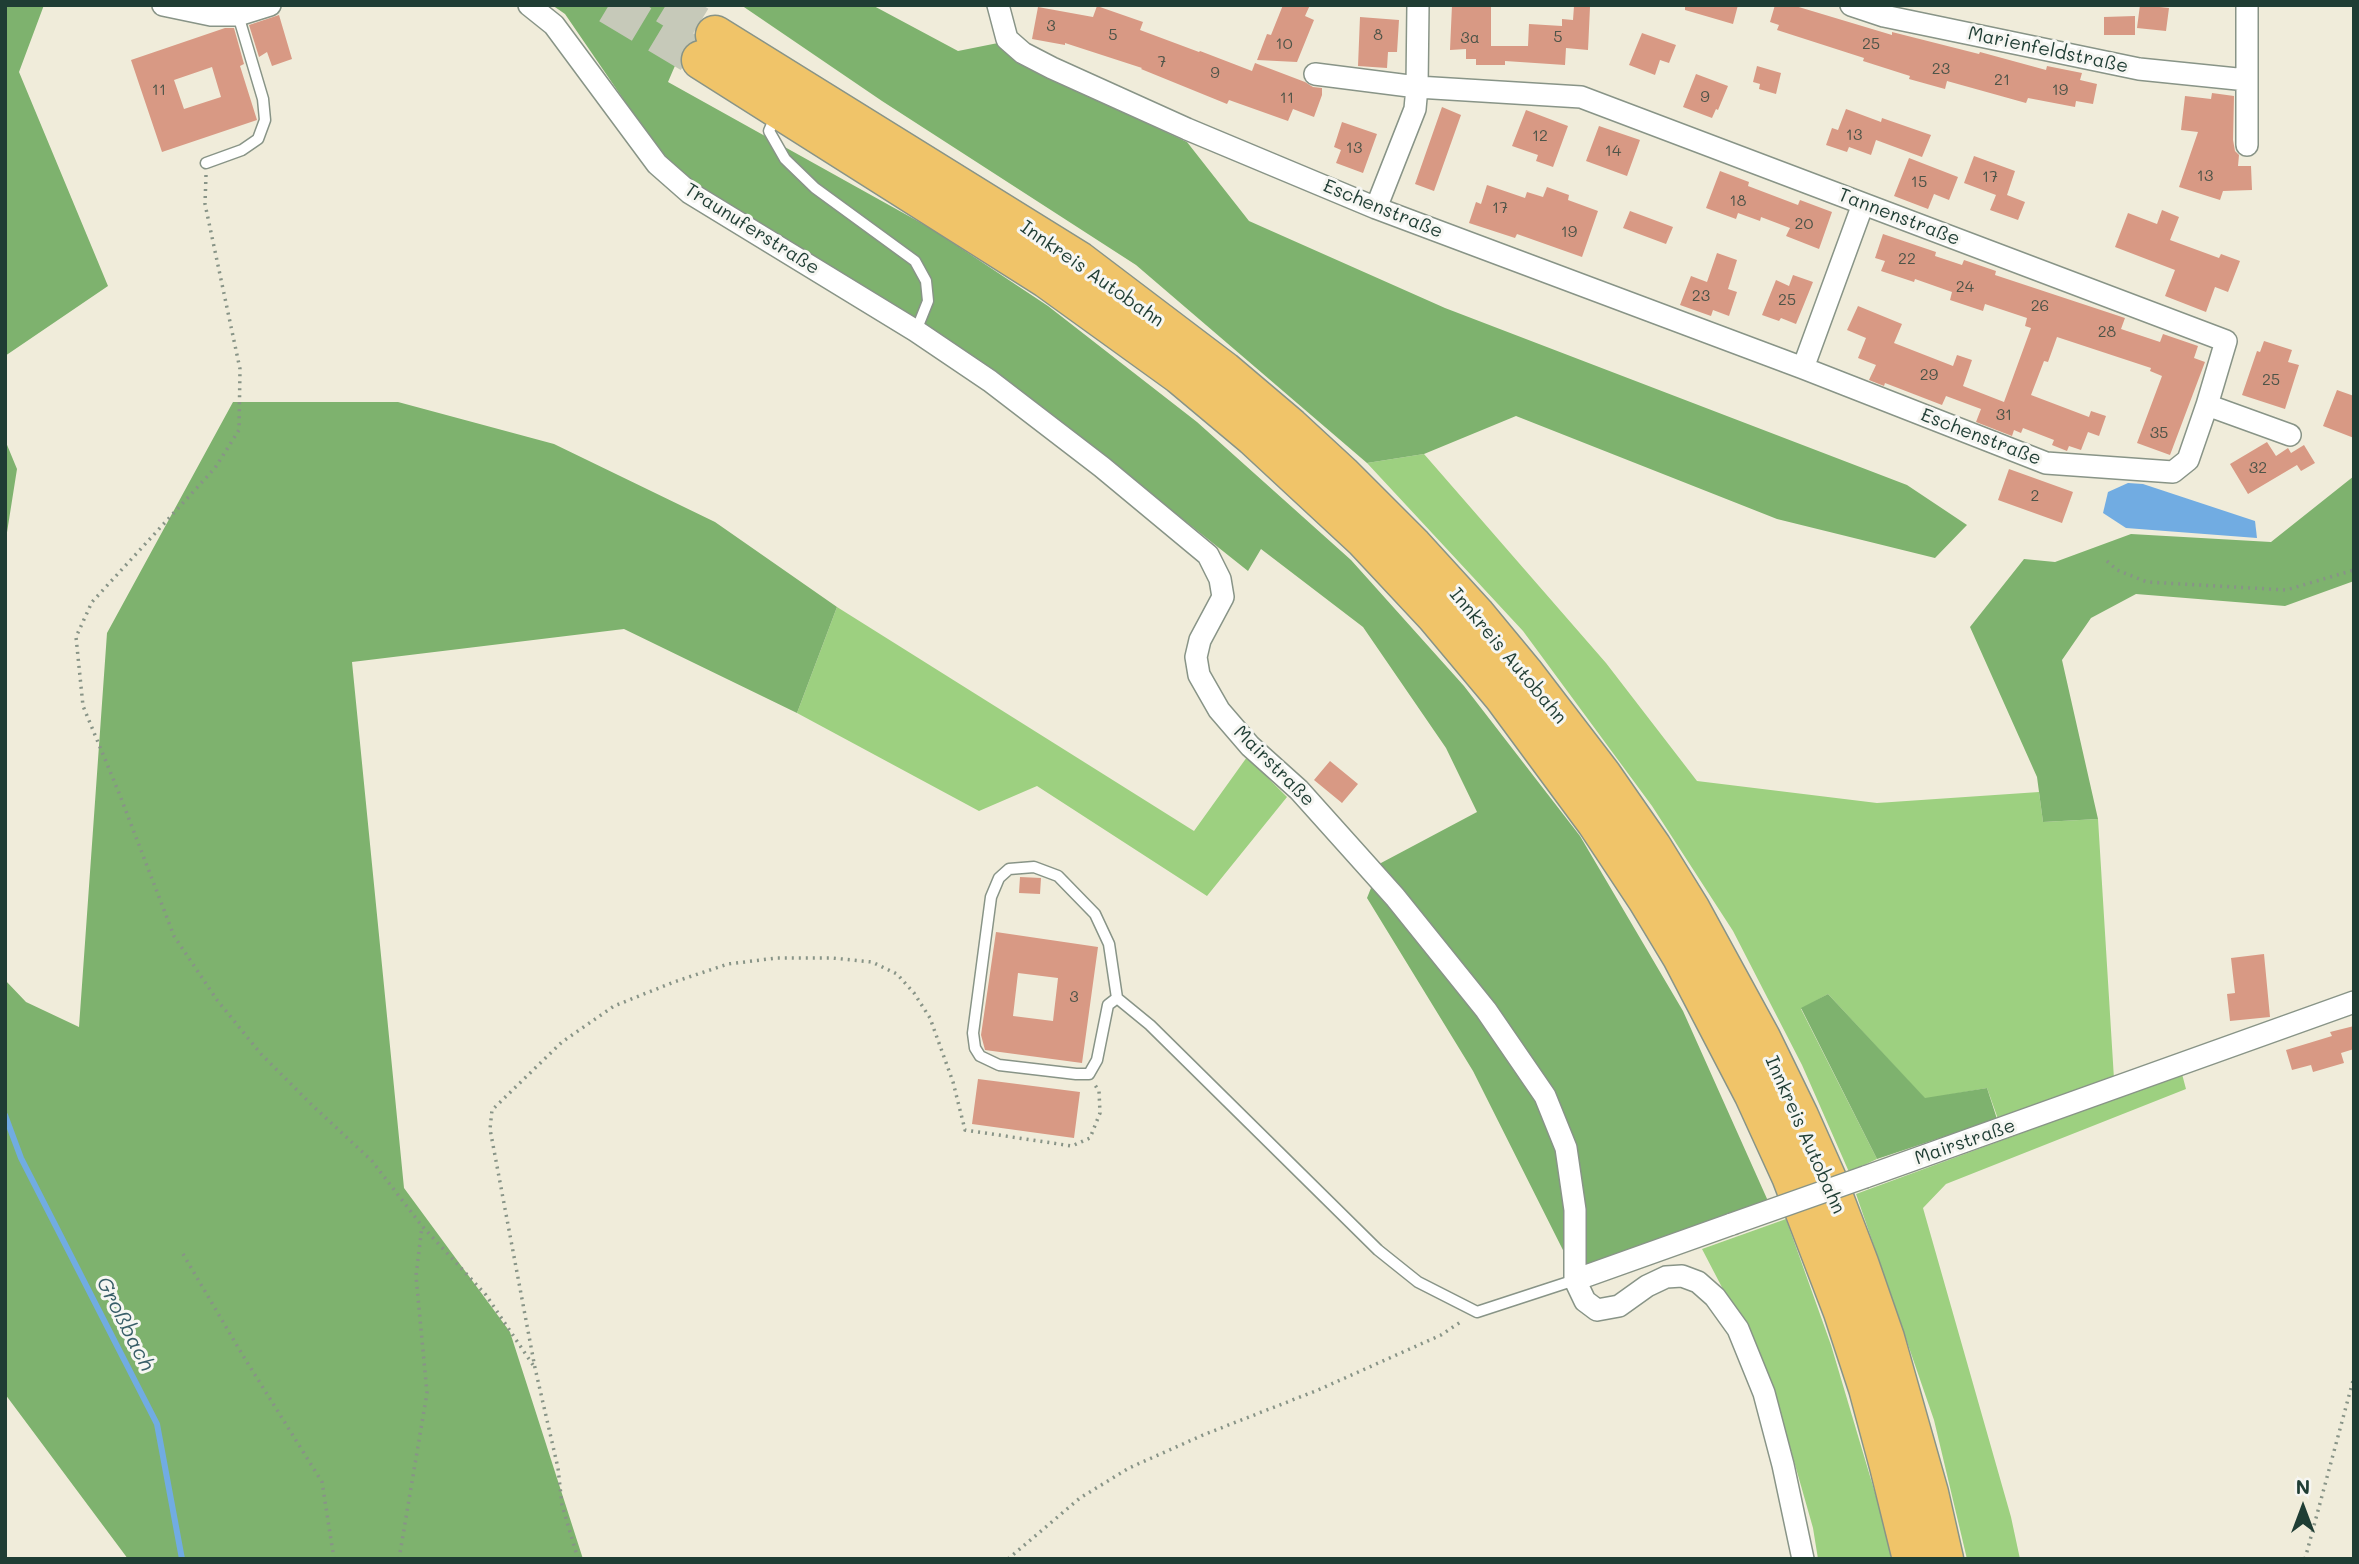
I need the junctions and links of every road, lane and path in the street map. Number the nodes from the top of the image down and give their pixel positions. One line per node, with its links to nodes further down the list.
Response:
1 (163, 5): 8 (street)
2 (270, 5): 8 (street)
3 (529, 5): 17 (street, Traunuferstraße)
4 (998, 5): 16 (street, Eschenstraße)
5 (1418, 5): 11 (street)
6 (1851, 5): 10 (street, Marienfeldstraße)
7 (2247, 5): 10 (street)
8 (238, 15): 14 (lane)
9 (1315, 74): 11 (street, Tannenstraße)
10 (2247, 80): 13 (street)
11 (1418, 87): 15 (street, Tannenstraße); 16 (street)
12 (779, 108): 17 (lane); 37 (highway, Innkreis Autobahn); 38 (highway, Innkreis Autobahn)
13 (2247, 145)
14 (206, 163): 26 (path)
15 (1863, 204): 18 (street); 19 (street, Tannenstraße)
16 (1376, 208): 18 (street, Eschenstraße)
17 (916, 331): 28 (street, Mairstraße)
18 (1803, 368): 19 (street, Eschenstraße)
19 (2207, 405): 20 (street)
20 (2290, 435)
21 (2106, 561): 22 (path)
22 (2354, 570)
23 (1117, 998): 25 (lane); 25 (lane); 29 (lane)
24 (2354, 1002): 28 (street, Mairstraße, bridge)
25 (1089, 1074): 30 (path)
26 (422, 1226): 30 (path); 33 (path)
27 (183, 1254): 32 (path)
28 (1575, 1280): 29 (lane, Mairstraße); 36 (street)
29 (1477, 1312): 35 (path)
30 (535, 1368): 34 (path)
31 (2354, 1377): 39 (path)
32 (334, 1559)
33 (399, 1559)
34 (578, 1559)
35 (1008, 1559)
36 (1803, 1559)
37 (1912, 1559)
38 (1944, 1559)
39 (2305, 1559)

